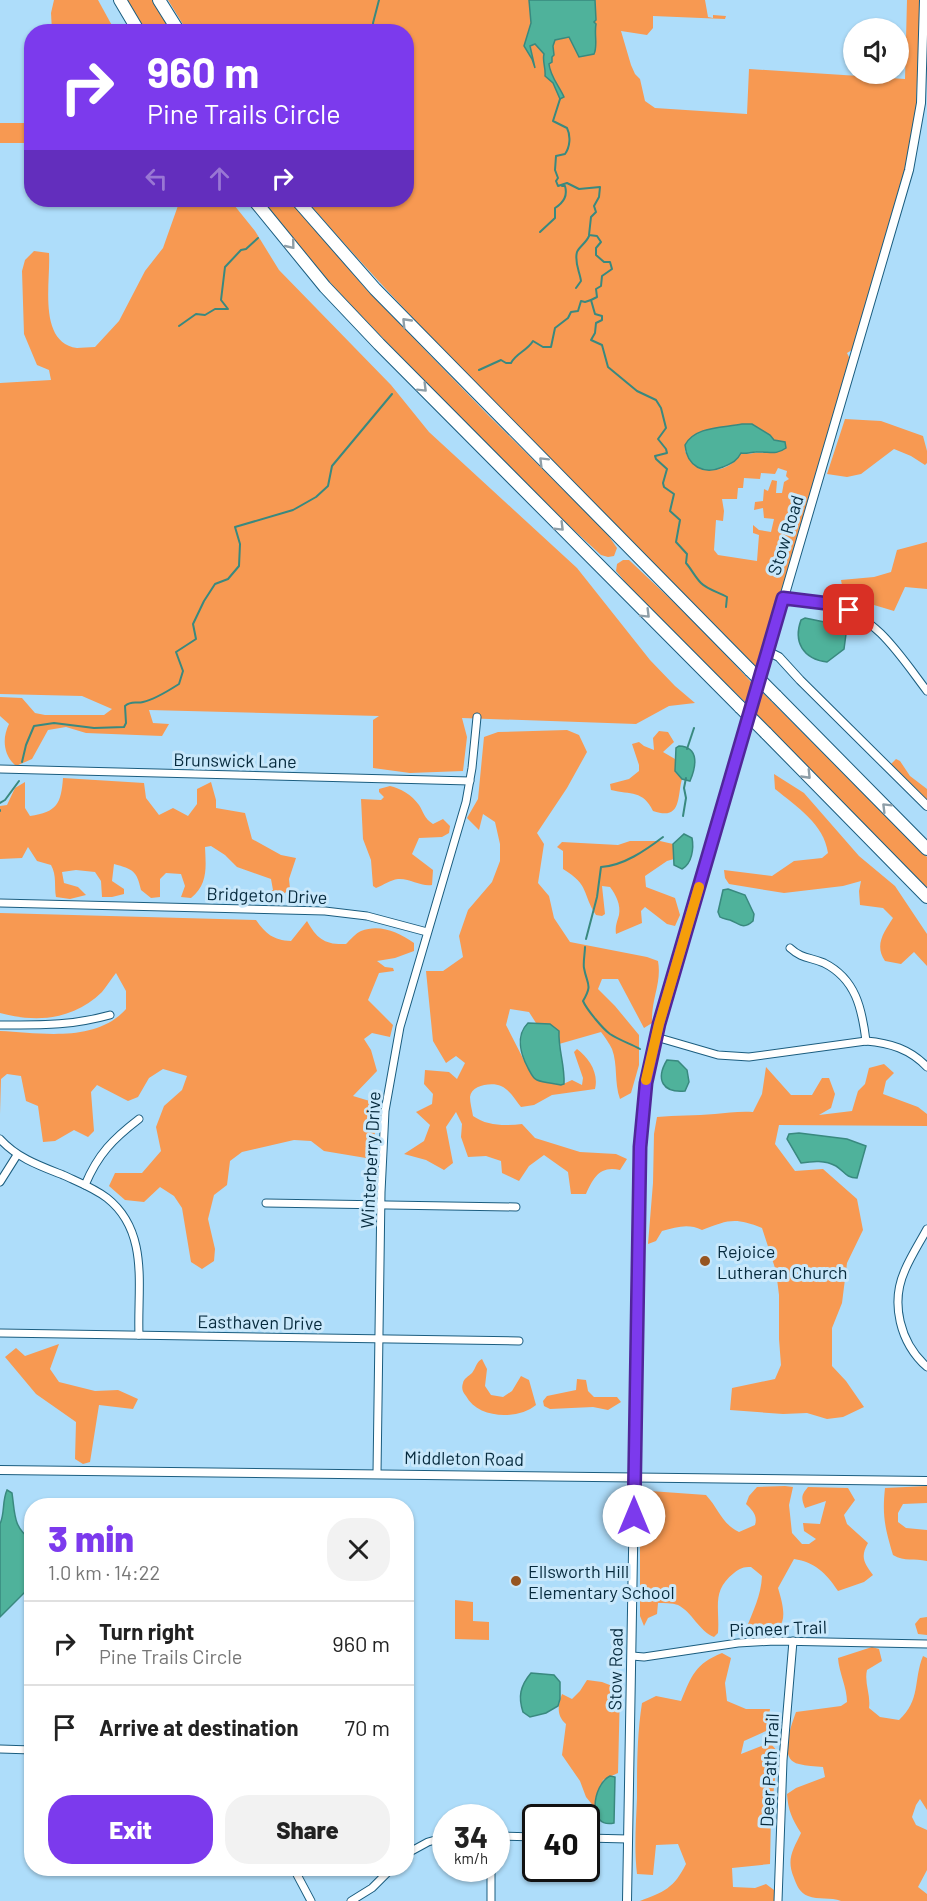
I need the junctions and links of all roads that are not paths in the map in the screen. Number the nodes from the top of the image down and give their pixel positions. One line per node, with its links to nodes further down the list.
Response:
1 (120, 0): 4 (highway)
2 (159, 0): 5 (highway)
3 (924, 0): 8 (street, Stow Road)
4 (134, 24)
5 (174, 24)
6 (260, 207): 16 (highway, one-way to 16, bridge)
7 (303, 207): 15 (highway, one-way to 7, bridge)
8 (783, 598): 9 (street, Stow Road); 10 (street)
9 (768, 651): 14 (street); 22 (street, Stow Road)
10 (927, 691)
11 (477, 717): 13 (street, Winterberry Drive)
12 (0, 769): 13 (street, Brunswick Lane)
13 (470, 781): 18 (street, Winterberry Drive)
14 (927, 806)
15 (927, 849)
16 (927, 897)
17 (0, 903): 18 (street, Bridgeton Drive)
18 (427, 932): 31 (street, Winterberry Drive)
19 (790, 948): 23 (street)
20 (110, 1015): 21 (street)
21 (0, 1025)
22 (656, 1037): 23 (street); 41 (street, Stow Road)
23 (866, 1041): 24 (street)
24 (927, 1067)
25 (139, 1119): 29 (street)
26 (0, 1140): 27 (street)
27 (17, 1155): 28 (street); 29 (street)
28 (0, 1182)
29 (85, 1185): 35 (street)
30 (266, 1203): 31 (street)
31 (381, 1204): 32 (street); 36 (street, Winterberry Drive)
32 (516, 1207)
33 (927, 1229): 38 (street)
34 (0, 1333): 35 (street, Easthaven Drive)
35 (139, 1335): 36 (street, Easthaven Drive)
36 (379, 1339): 37 (street, Easthaven Drive); 40 (street, Winterberry Drive)
37 (519, 1341)
38 (927, 1367)
39 (0, 1470): 40 (street, Middleton Road)
40 (377, 1473): 41 (street, Middleton Road)
41 (635, 1478): 42 (street, Middleton Road); 45 (street, Stow Road)
42 (927, 1481)
43 (793, 1641): 44 (street, Pioneer Trail); 45 (street, Pioneer Trail); 59 (street, Deer Path Trail)
44 (927, 1644)
45 (632, 1656): 49 (street, Stow Road)
46 (0, 1749): 47 (street)
47 (24, 1750)
48 (600, 1838): 49 (street)
49 (628, 1839): 58 (street, Stow Road)
50 (432, 1841): 51 (street)
51 (414, 1850)
52 (298, 1876): 55 (street)
53 (384, 1876): 56 (street)
54 (491, 1882): 57 (street)
55 (311, 1901)
56 (351, 1901)
57 (491, 1901)
58 (627, 1901)
59 (778, 1901)

